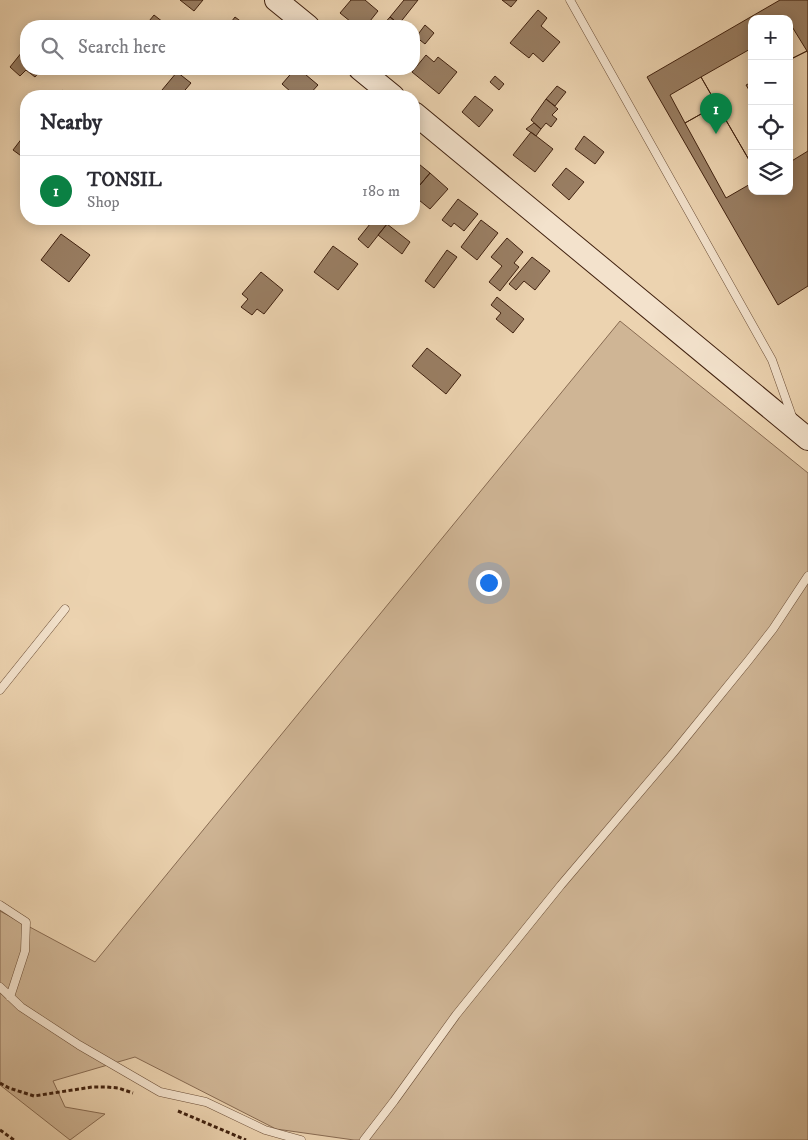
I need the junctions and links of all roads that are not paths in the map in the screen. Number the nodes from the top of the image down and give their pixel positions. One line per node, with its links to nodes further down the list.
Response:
1 (276, 0): 3 (street)
2 (570, 0): 7 (lane)
3 (301, 20)
4 (367, 75): 5 (street)
5 (386, 90)
6 (420, 118): 7 (street)
7 (803, 434)
8 (808, 576): 15 (lane)
9 (65, 609): 10 (lane)
10 (0, 690)
11 (0, 905): 13 (lane)
12 (0, 987): 13 (lane)
13 (10, 997): 14 (lane)
14 (301, 1140)
15 (364, 1140)

